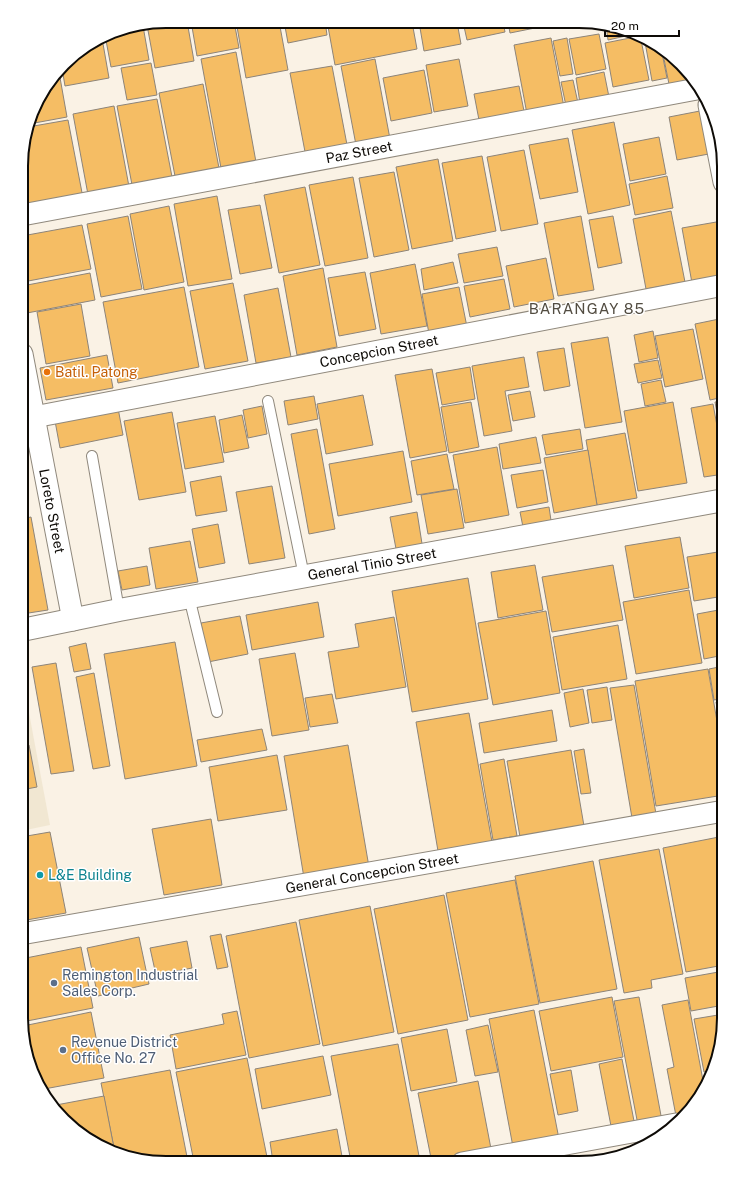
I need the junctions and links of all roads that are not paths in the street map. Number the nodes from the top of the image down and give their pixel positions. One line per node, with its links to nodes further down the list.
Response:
1 (694, 90): 2 (street, Paz Street)
2 (28, 214)
3 (717, 286): 6 (street, Concepcion Street)
4 (28, 386): 6 (street, Loreto Street)
5 (268, 401): 9 (lane)
6 (34, 418): 12 (street, Loreto Street)
7 (92, 456): 11 (lane)
8 (717, 501): 9 (street, General Tinio Street)
9 (304, 576): 10 (street, General Tinio Street)
10 (189, 597): 11 (street, General Tinio Street); 14 (lane)
11 (119, 610): 12 (street, General Tinio Street)
12 (73, 620): 13 (street, General Tinio Street)
13 (28, 629)
14 (217, 712)
15 (717, 812): 16 (street, General Concepcion Street)
16 (28, 933)
17 (665, 1126): 18 (street)
18 (500, 1156)

